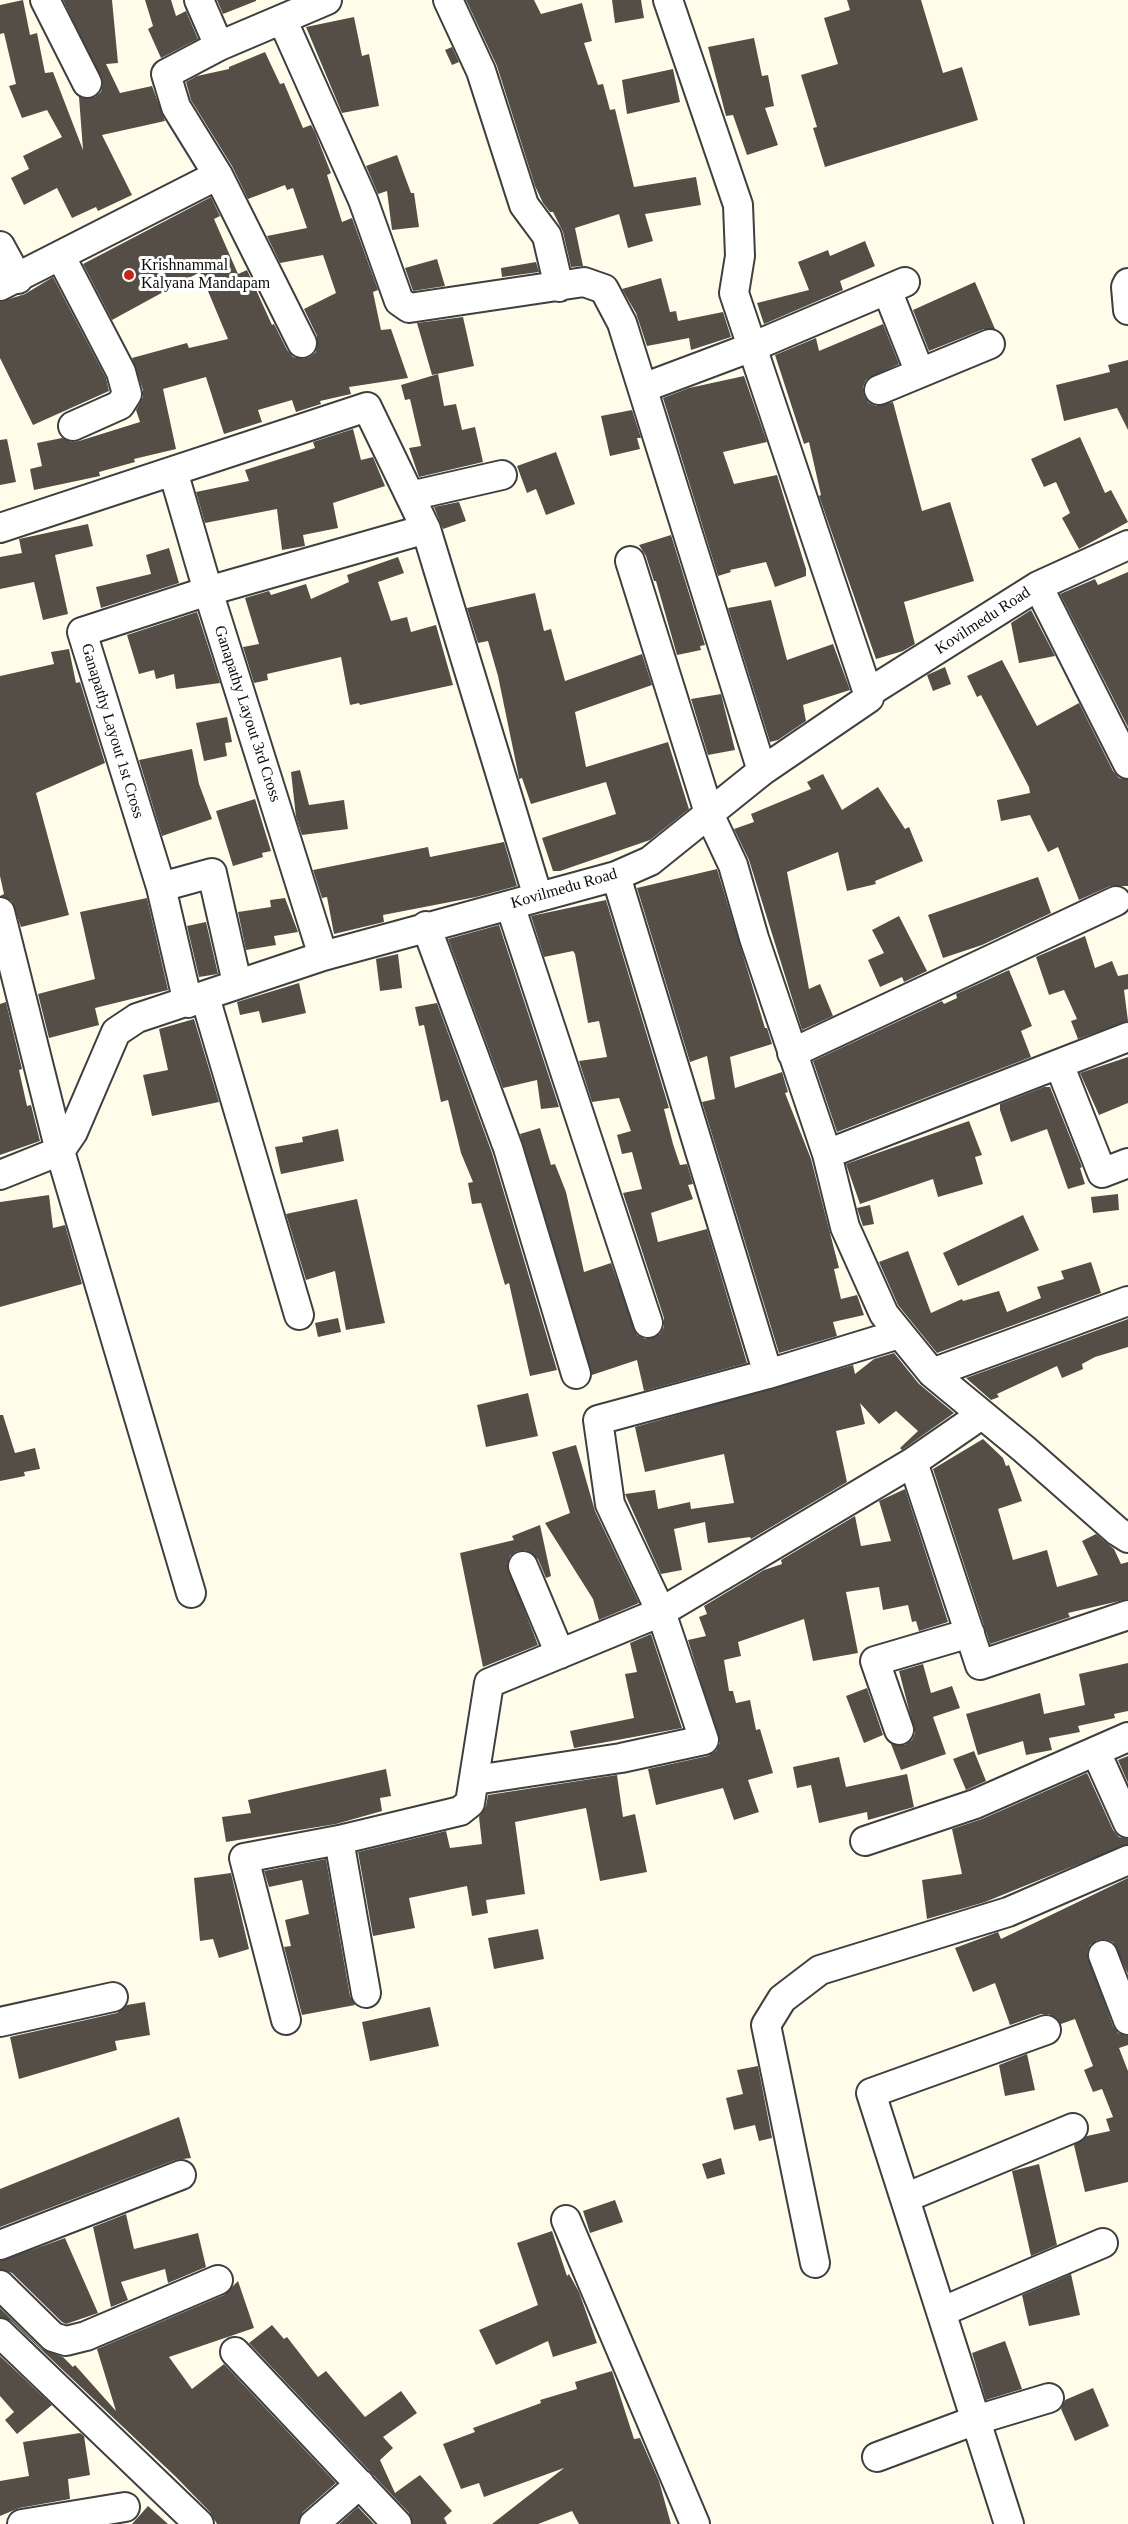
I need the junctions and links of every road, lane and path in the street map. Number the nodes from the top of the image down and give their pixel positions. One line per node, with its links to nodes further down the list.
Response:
1 (45, 0): 8 (street)
2 (199, 0): 7 (street)
3 (327, 0): 6 (street)
4 (448, 0): 14 (street)
5 (668, 0): 18 (street)
6 (282, 19): 7 (street); 14 (street)
7 (219, 46): 9 (street)
8 (87, 83)
9 (218, 175): 11 (street); 16 (street)
10 (0, 246): 12 (street)
11 (61, 257): 12 (street); 22 (street)
12 (9, 282)
13 (1128, 283): 15 (street)
14 (559, 287): 20 (street)
15 (1128, 310)
16 (302, 344)
17 (990, 344): 19 (street)
18 (752, 347): 19 (street); 20 (street); 32 (street)
19 (920, 373): 21 (street)
20 (643, 388): 34 (street)
21 (879, 390)
22 (73, 426)
23 (173, 471): 25 (street); 26 (street); 31 (street, Ganapathy Layout 3rd Cross)
24 (502, 475): 25 (street)
25 (410, 496): 27 (street)
26 (0, 528)
27 (426, 529): 31 (street, Ganapathy Layout 1st Cross); 38 (street)
28 (1128, 544): 30 (street, Kovilmedu Road)
29 (630, 561): 35 (street)
30 (1038, 586): 32 (street, Kovilmedu Road); 33 (street)
31 (208, 591): 37 (street, Ganapathy Layout 1st Cross); 43 (street, Ganapathy Layout 3rd Cross)
32 (868, 693): 34 (street, Kovilmedu Road)
33 (1128, 764)
34 (762, 771): 35 (street, Kovilmedu Road)
35 (710, 816): 36 (street, Kovilmedu Road); 47 (street)
36 (616, 876): 38 (street, Kovilmedu Road); 59 (street)
37 (161, 887): 44 (street); 45 (street, Ganapathy Layout 1st Cross)
38 (538, 897): 40 (street, Kovilmedu Road)
39 (1116, 901): 47 (street)
40 (510, 905): 42 (street, Kovilmedu Road); 55 (street)
41 (0, 912): 49 (street)
42 (426, 926): 43 (street, Kovilmedu Road); 58 (street)
43 (323, 956): 44 (street, Kovilmedu Road)
44 (237, 983): 45 (street, Kovilmedu Road)
45 (197, 1000): 49 (street, Kovilmedu Road); 54 (street, Ganapathy Layout 1st Cross)
46 (1128, 1037): 48 (street)
47 (792, 1053): 50 (street)
48 (1059, 1064): 50 (street); 51 (street)
49 (60, 1151): 52 (street); 64 (street)
50 (827, 1154): 56 (street)
51 (1128, 1163)
52 (0, 1175)
53 (1128, 1301): 57 (street)
54 (299, 1315)
55 (648, 1323)
56 (899, 1334): 57 (street); 59 (street)
57 (932, 1373): 60 (street)
58 (576, 1374)
59 (768, 1374): 65 (street)
60 (981, 1415): 61 (street); 62 (street)
61 (913, 1462): 65 (street); 67 (street)
62 (1128, 1538)
63 (523, 1566): 68 (street)
64 (191, 1593)
65 (661, 1612): 68 (street); 72 (street)
66 (1128, 1615): 67 (street)
67 (970, 1633): 69 (street)
68 (560, 1654): 72 (street)
69 (899, 1730)
70 (1128, 1737): 71 (street)
71 (1096, 1752): 73 (street); 75 (street)
72 (475, 1780): 74 (street)
73 (1128, 1822)
74 (339, 1840): 78 (street); 80 (street)
75 (865, 1841)
76 (1128, 1860): 90 (street)
77 (1103, 1955): 81 (street)
78 (366, 1993)
79 (113, 1997): 82 (street)
80 (286, 2020)
81 (1128, 2020)
82 (0, 2022)
83 (1046, 2030): 86 (street)
84 (1073, 2128): 86 (street)
85 (181, 2175): 89 (street)
86 (905, 2198): 93 (street)
87 (566, 2220): 106 (street)
88 (1103, 2243): 93 (street)
89 (0, 2245)
90 (815, 2263)
91 (218, 2280): 92 (street)
92 (0, 2284)
93 (941, 2312): 97 (street)
94 (0, 2334): 99 (street)
95 (235, 2352): 100 (street)
96 (1049, 2398): 97 (street)
97 (976, 2420): 98 (street); 107 (street)
98 (877, 2457)
99 (138, 2468): 101 (street); 103 (street)
100 (360, 2484): 104 (street); 105 (street)
101 (126, 2515): 102 (street)
102 (22, 2524)
103 (199, 2524)
104 (314, 2524)
105 (397, 2524)
106 (695, 2524)
107 (1009, 2524)

